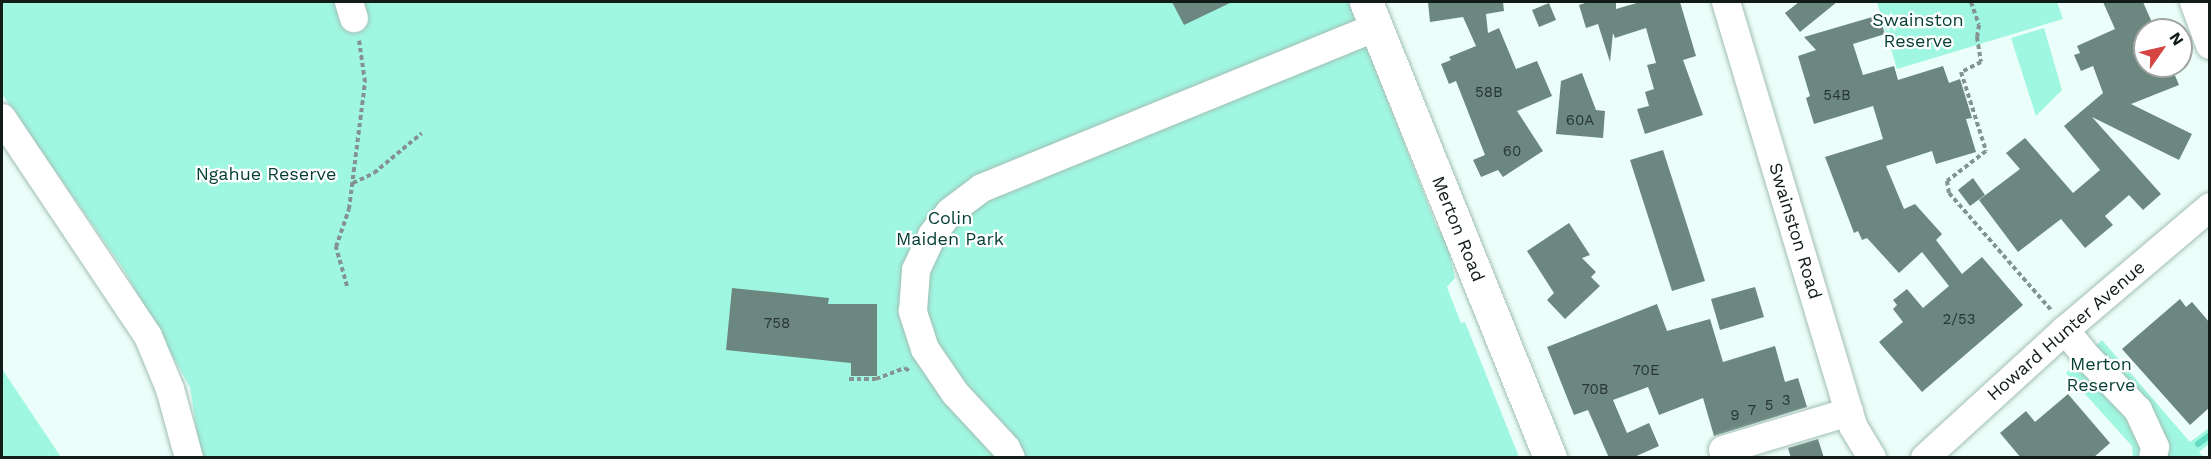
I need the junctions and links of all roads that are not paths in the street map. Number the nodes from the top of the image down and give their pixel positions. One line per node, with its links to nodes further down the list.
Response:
1 (1726, 2): 8 (street, Swainston Road)
2 (2194, 2): 4 (street)
3 (1371, 14): 12 (street); 13 (main road, Merton Road)
4 (2210, 45)
5 (2, 118): 11 (street)
6 (2210, 207): 7 (street, Howard Hunter Avenue)
7 (2061, 323): 15 (street, Howard Hunter Avenue); 16 (street)
8 (1849, 412): 9 (street); 14 (street, Swainston Road)
9 (1777, 446): 10 (street)
10 (1723, 450)
11 (189, 458)
12 (1011, 458)
13 (1550, 458)
14 (1872, 458)
15 (1925, 458)
16 (2153, 458)

